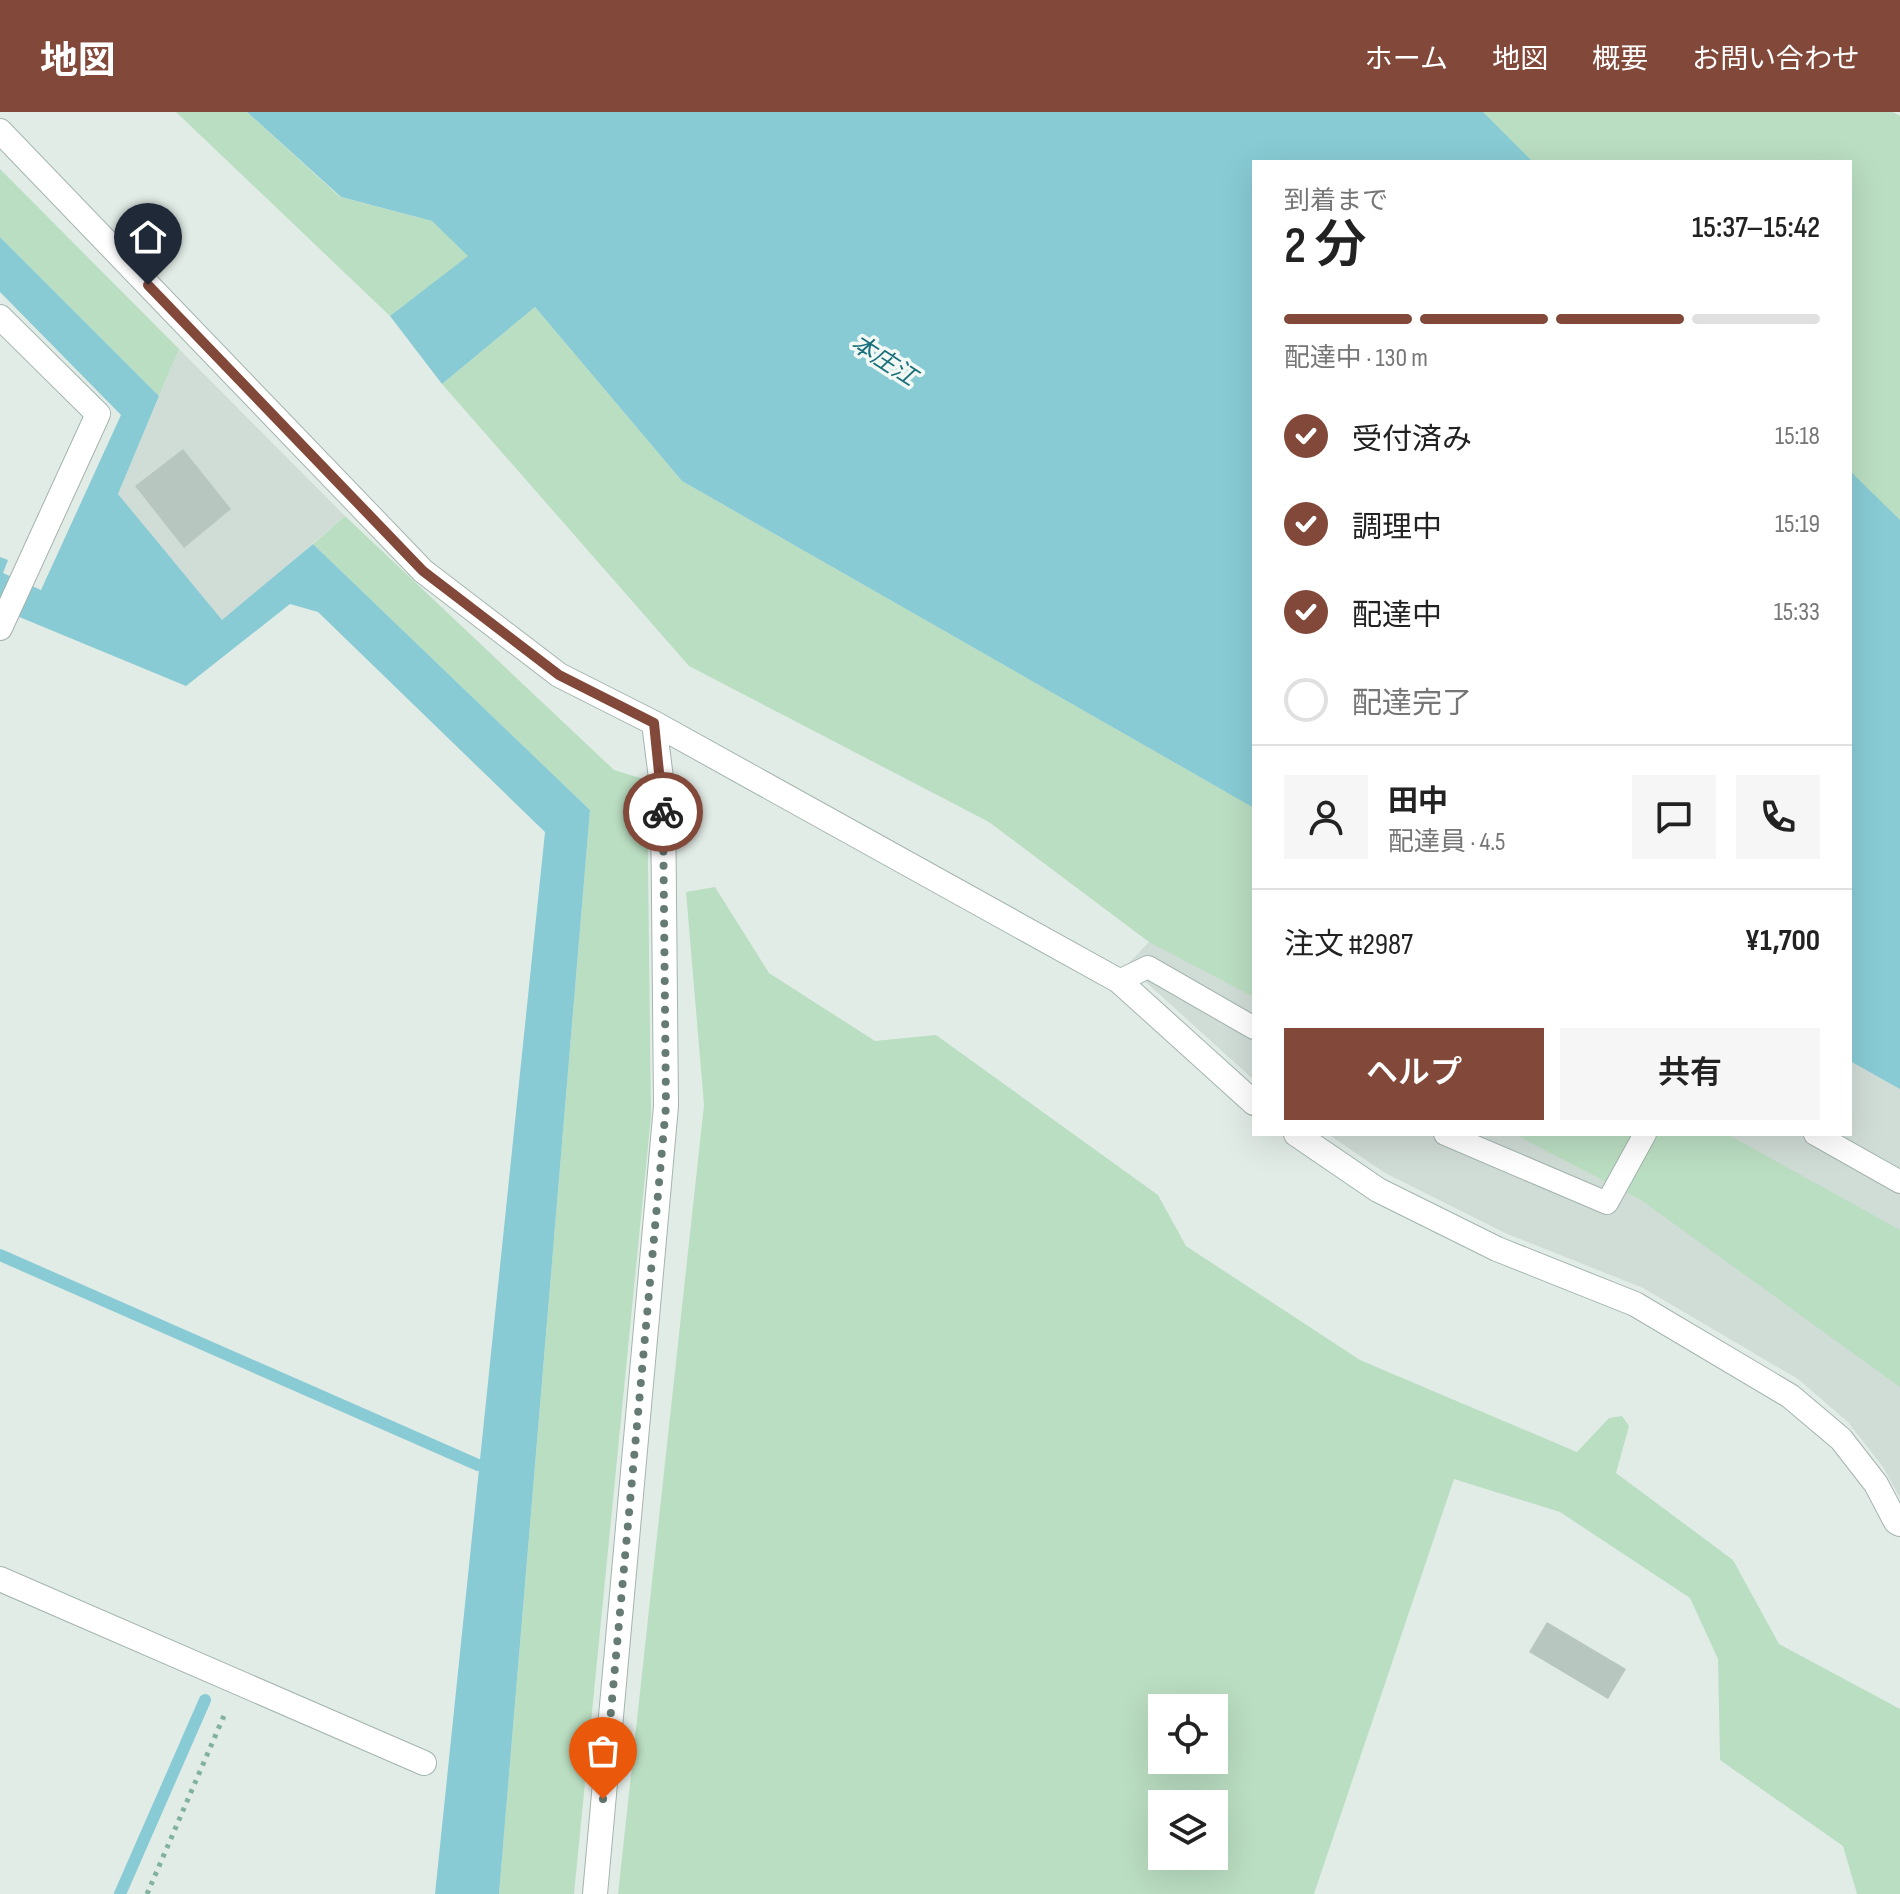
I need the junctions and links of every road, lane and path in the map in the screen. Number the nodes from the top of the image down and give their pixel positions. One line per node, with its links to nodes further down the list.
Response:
1 (0, 131): 4 (street)
2 (0, 317): 3 (street)
3 (1, 626)
4 (654, 723): 5 (street); 18 (street)
5 (1119, 981): 6 (lane); 7 (street)
6 (1252, 1027)
7 (1252, 1101)
8 (1299, 1136): 13 (street)
9 (1450, 1136): 10 (lane)
10 (1644, 1136)
11 (1819, 1136): 12 (lane)
12 (1900, 1182)
13 (1900, 1524)
14 (0, 1579): 15 (street)
15 (238, 1683): 16 (street); 17 (path)
16 (424, 1763)
17 (147, 1894)
18 (595, 1894)

